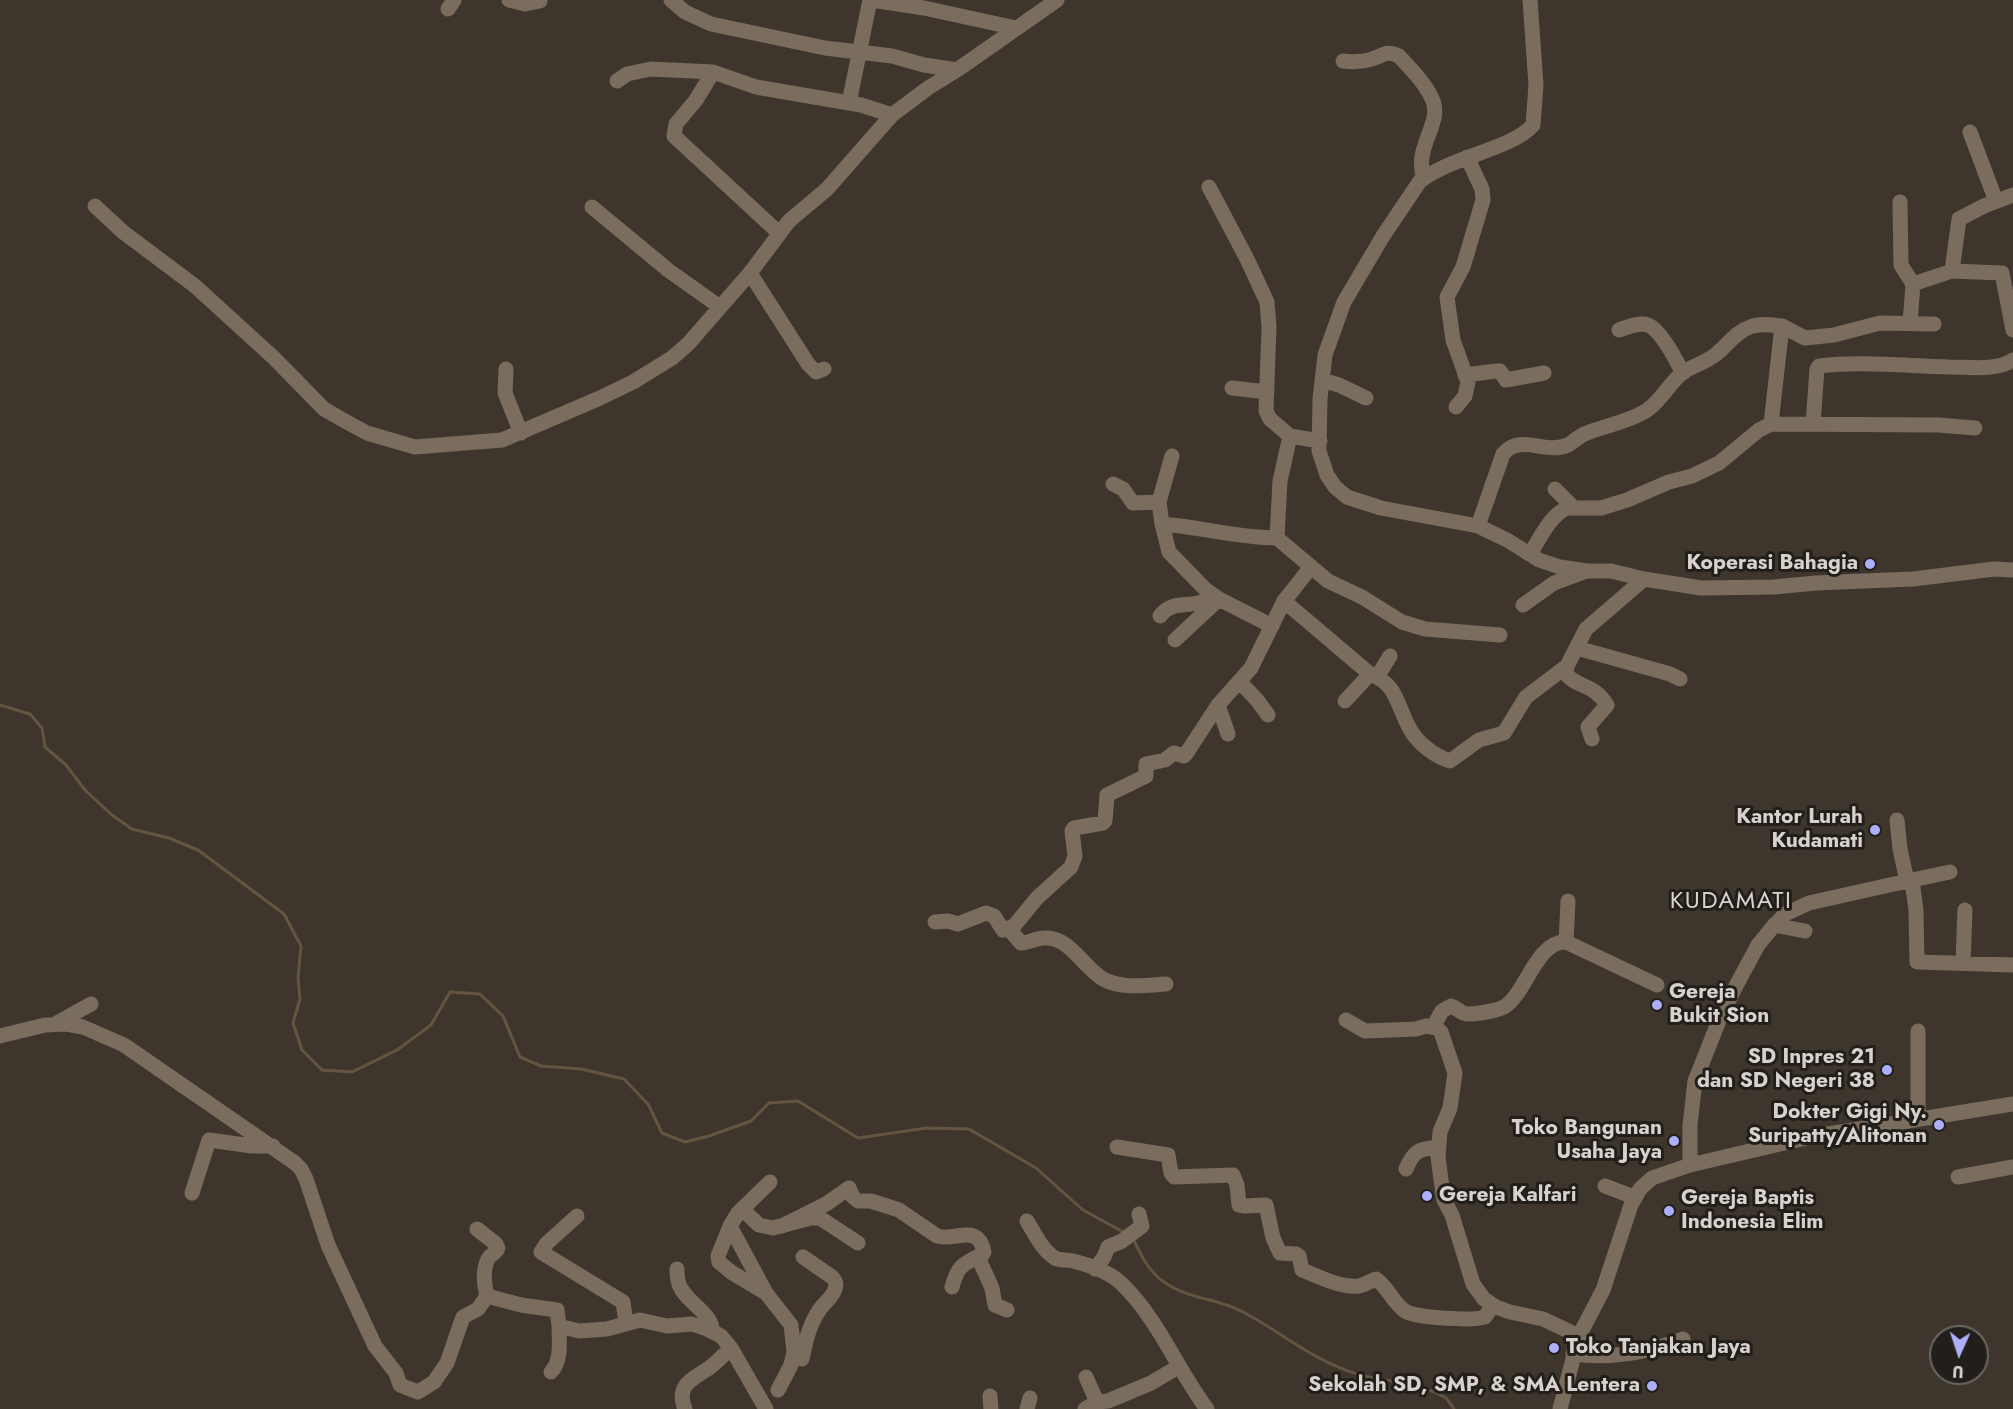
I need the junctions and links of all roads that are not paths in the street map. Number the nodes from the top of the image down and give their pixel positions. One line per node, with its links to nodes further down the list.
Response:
1 (509, 0): 2 (street)
2 (539, 0): 3 (street)
3 (548, 0)
4 (671, 0): 9 (street)
5 (871, 0): 8 (street); 9 (street)
6 (1057, 0): 8 (street)
7 (1530, 0): 17 (street)
8 (1016, 28): 11 (street)
9 (858, 52): 11 (street); 14 (street)
10 (1343, 61): 18 (street)
11 (957, 70): 15 (street)
12 (713, 72): 13 (street); 14 (street); 25 (street)
13 (617, 81)
14 (849, 102): 15 (street)
15 (892, 115): 25 (street)
16 (1970, 132): 21 (street)
17 (1467, 157): 18 (street); 41 (street)
18 (1424, 178): 42 (street)
19 (1209, 187): 44 (street)
20 (2013, 195): 21 (street)
21 (1996, 201): 27 (street)
22 (1900, 202): 29 (street)
23 (95, 206): 50 (street)
24 (592, 207): 30 (street)
25 (778, 233): 28 (street)
26 (2008, 270): 27 (street); 35 (street)
27 (1952, 271): 29 (street)
28 (750, 273): 30 (street); 38 (street)
29 (1913, 284): 31 (street)
30 (720, 307): 50 (street)
31 (1910, 323): 32 (street); 33 (street)
32 (1934, 324)
33 (1782, 326): 40 (street); 47 (street)
34 (1619, 330): 40 (street)
35 (2013, 330)
36 (2013, 360): 48 (street)
37 (506, 369): 50 (street)
38 (824, 369)
39 (1544, 373): 41 (street)
40 (1683, 373): 59 (street)
41 (1465, 375): 46 (street)
42 (1322, 380): 45 (street); 52 (street)
43 (1232, 388): 44 (street)
44 (1267, 392): 51 (street)
45 (1366, 398)
46 (1456, 407)
47 (1772, 424): 48 (street); 57 (street)
48 (1812, 424): 49 (street)
49 (1975, 428)
50 (521, 433)
51 (1290, 436): 52 (street); 60 (street)
52 (1320, 441): 59 (street)
53 (1172, 456): 56 (street)
54 (1113, 484): 56 (street)
55 (1555, 489): 57 (street)
56 (1159, 502): 58 (street)
57 (1574, 508): 61 (street)
58 (1162, 524): 60 (street); 67 (street)
59 (1478, 526): 61 (street)
60 (1277, 538): 62 (street)
61 (1530, 554): 64 (street)
62 (1311, 567): 66 (street); 71 (street)
63 (2013, 570): 65 (street)
64 (1587, 571): 65 (street); 68 (street)
65 (1644, 579): 73 (street)
66 (1284, 601): 70 (street); 76 (street)
67 (1214, 604): 69 (street); 70 (street); 72 (street)
68 (1523, 605)
69 (1160, 616)
70 (1272, 626): 78 (street)
71 (1500, 635)
72 (1174, 640)
73 (1577, 648): 75 (street); 77 (street)
74 (1390, 657): 76 (street)
75 (1567, 666): 76 (street); 83 (street)
76 (1374, 675): 79 (street)
77 (1680, 679)
78 (1240, 682): 80 (street); 81 (street)
79 (1345, 701)
80 (1218, 705): 82 (street); 91 (street)
81 (1268, 715)
82 (1228, 734)
83 (1592, 739)
84 (1898, 820): 86 (street)
85 (1950, 872): 86 (street)
86 (1909, 880): 90 (street); 94 (street)
87 (1568, 901): 93 (street)
88 (1965, 910): 94 (street)
89 (935, 922): 91 (street)
90 (1774, 925): 92 (street); 109 (street)
91 (1009, 928): 96 (street)
92 (1805, 931)
93 (1566, 942): 97 (street); 101 (street)
94 (1963, 963): 95 (street)
95 (2013, 965)
96 (1166, 984)
97 (1657, 985)
98 (91, 1004): 100 (street)
99 (1346, 1020): 101 (street)
100 (55, 1024): 103 (street); 106 (street)
101 (1432, 1027): 108 (street)
102 (1918, 1031): 105 (street)
103 (0, 1036)
104 (2013, 1104): 105 (street)
105 (1918, 1118): 109 (street)
106 (273, 1146): 115 (street); 131 (street)
107 (1117, 1147): 132 (street)
108 (1438, 1147): 111 (street); 132 (street)
109 (1690, 1165): 116 (street)
110 (2013, 1167): 112 (street)
111 (1406, 1169)
112 (1958, 1177)
113 (770, 1182): 117 (street)
114 (1605, 1186): 116 (street)
115 (192, 1193)
116 (1634, 1197): 137 (street)
117 (742, 1209): 121 (street); 122 (street)
118 (1139, 1214): 128 (street)
119 (577, 1216): 134 (street)
120 (1027, 1221): 128 (street)
121 (730, 1226): 130 (street); 130 (street)
122 (782, 1226): 124 (street); 126 (street)
123 (477, 1229): 131 (street)
124 (858, 1243)
125 (803, 1257): 144 (street)
126 (978, 1257): 129 (street); 133 (street)
127 (677, 1269): 136 (street)
128 (1095, 1269): 141 (street)
129 (952, 1287)
130 (766, 1293): 144 (street)
131 (487, 1296): 135 (street)
132 (1493, 1305): 137 (street)
133 (1007, 1310)
134 (626, 1323): 135 (street); 136 (street)
135 (559, 1326): 142 (street)
136 (712, 1331): 139 (street)
137 (1579, 1336): 140 (street)
138 (1683, 1339): 140 (street)
139 (731, 1348): 145 (street); 147 (street)
140 (1573, 1354): 149 (street)
141 (1178, 1367): 146 (street); 148 (street)
142 (551, 1372)
143 (1086, 1377): 146 (street)
144 (778, 1390): 145 (street)
145 (764, 1405)
146 (1091, 1406)
147 (685, 1409)
148 (1207, 1409)
149 (1560, 1409)

